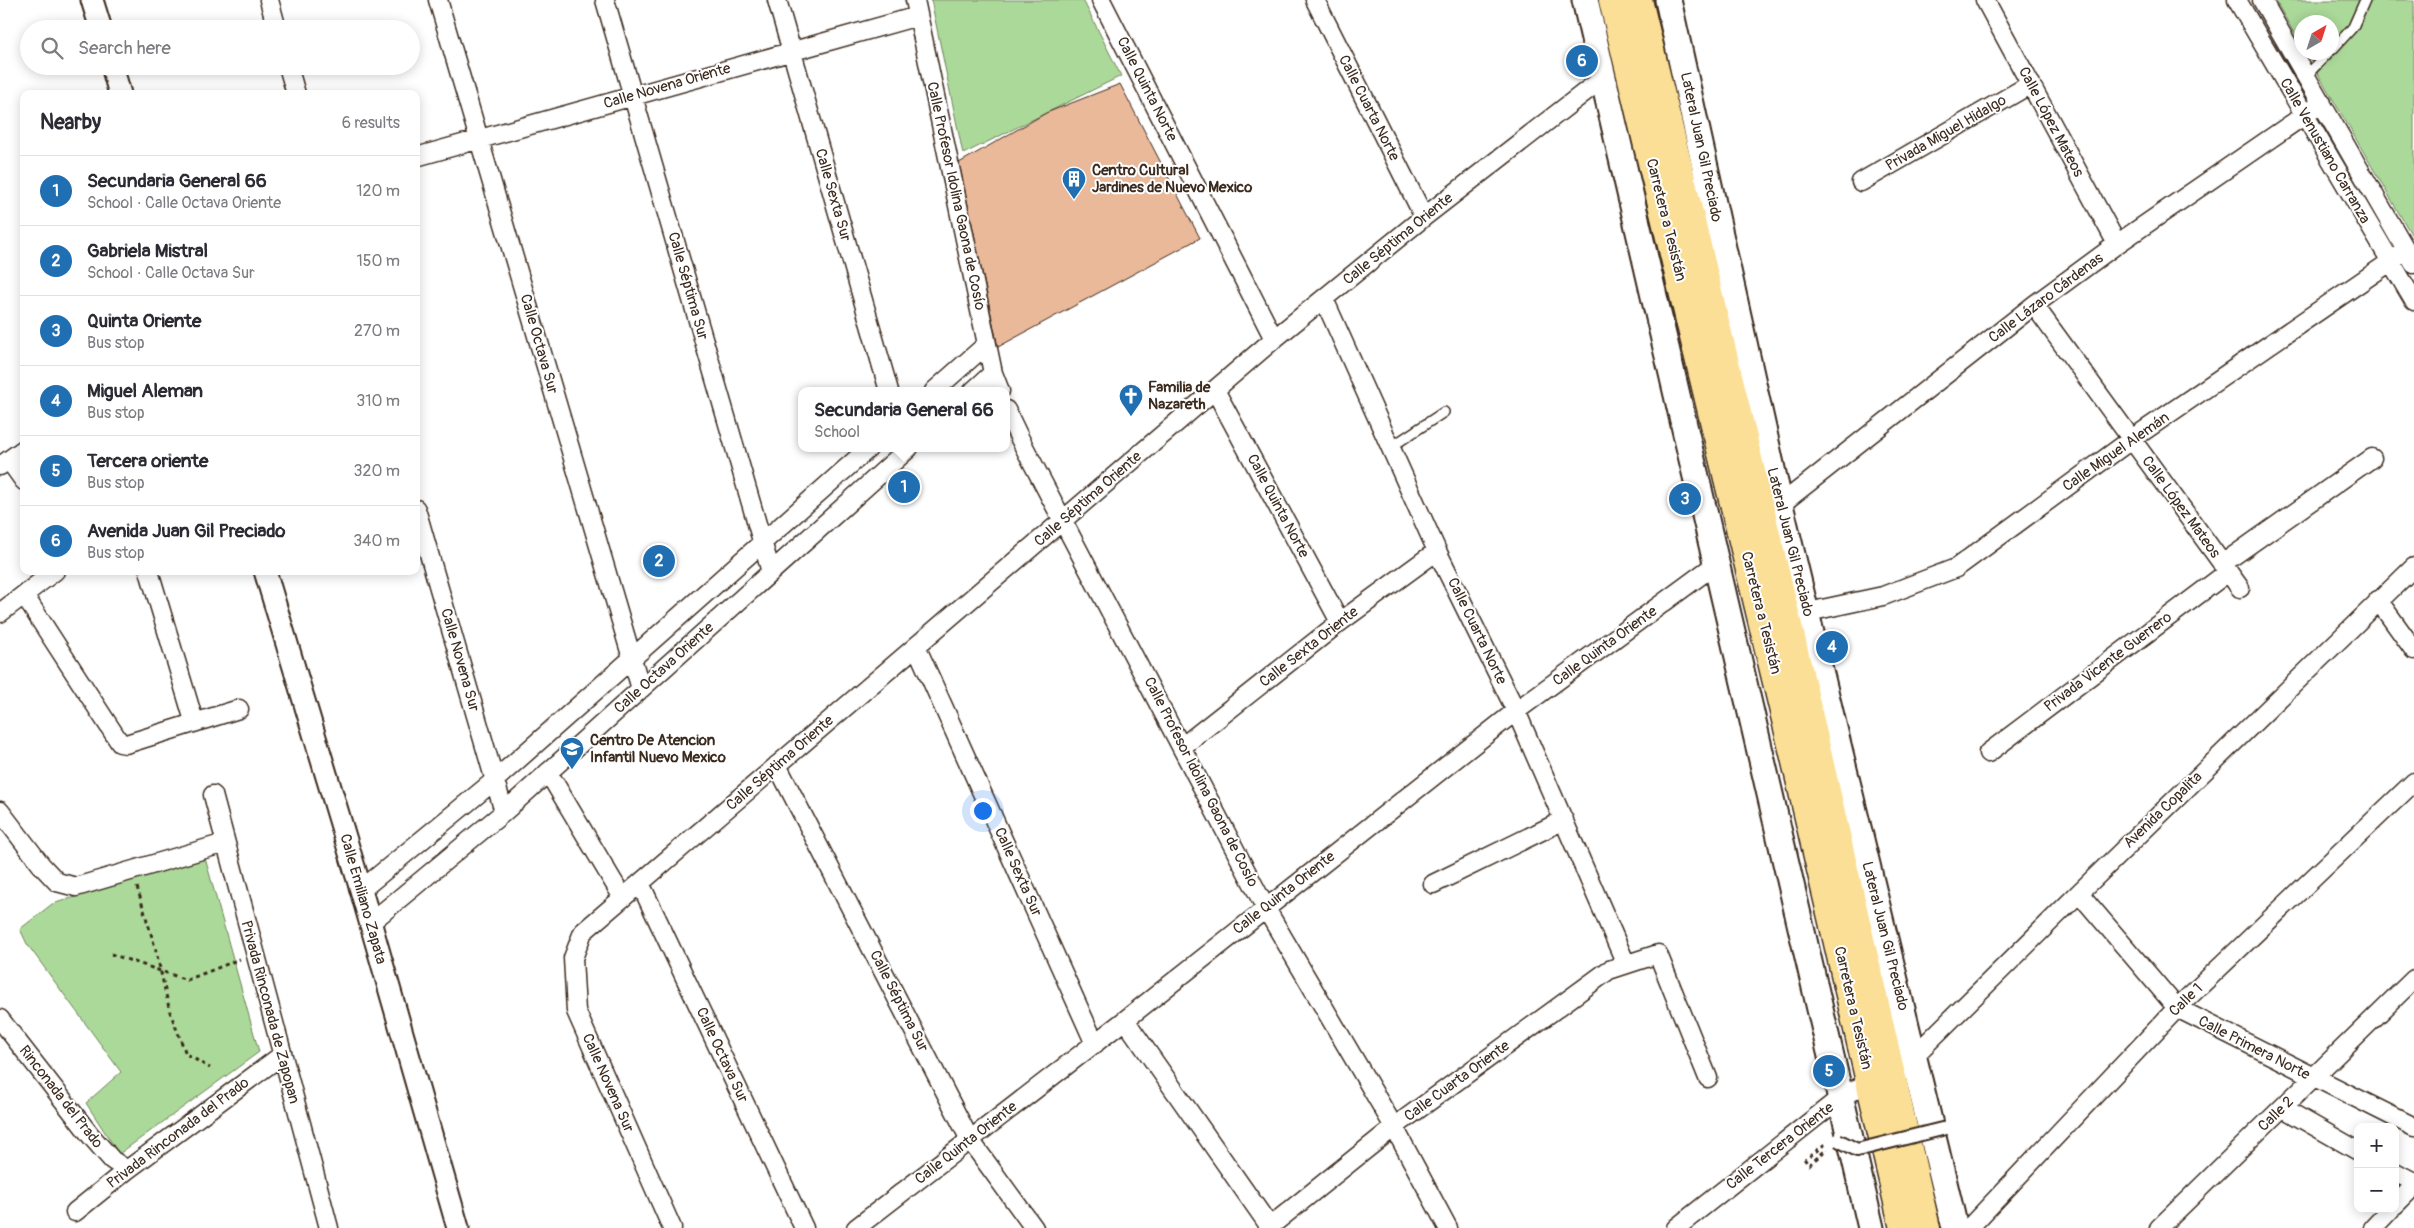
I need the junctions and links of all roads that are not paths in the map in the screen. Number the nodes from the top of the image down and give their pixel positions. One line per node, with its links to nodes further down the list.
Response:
1 (92, 0): 17 (street)
2 (269, 0): 18 (street)
3 (438, 0): 32 (street, Calle Octava Sur)
4 (605, 0): 29 (street, Calle Séptima Sur)
5 (777, 0): 20 (street, Calle Sexta Sur)
6 (1101, 0): 42 (street, Calle Quinta Norte)
7 (1315, 0): 35 (street, Calle Cuarta Norte)
8 (1585, 0): 25 (main road)
9 (1613, 0): 111 (main road, Carretera a Tesistán)
10 (1638, 0): 111 (main road, Carretera a Tesistán)
11 (1668, 0): 59 (main road, Lateral Juan Gil Preciado)
12 (1985, 0): 26 (street, Calle López Mateos)
13 (2237, 0): 31 (street, Calle Venustiano Carranza)
14 (2262, 0): 24 (street, Calle Venustiano Carranza)
15 (2365, 0): 19 (lane)
16 (916, 8): 20 (street, Calle Novena Oriente); 43 (street, Calle Profesor Idolina Gaona de Cosío)
17 (98, 20)
18 (275, 20)
19 (2339, 42)
20 (792, 51): 29 (street, Calle Novena Oriente); 45 (street, Calle Sexta Sur)
21 (2321, 60): 24 (lane)
22 (115, 75): 27 (street)
23 (291, 75): 28 (street)
24 (2306, 76): 30 (street, Calle Venustiano Carranza)
25 (1603, 78): 35 (street, Calle Séptima Oriente); 64 (main road)
26 (2031, 84): 34 (street, Privada Miguel Hidalgo); 36 (street, Calle López Mateos)
27 (119, 90)
28 (295, 90)
29 (632, 96): 32 (street, Calle Novena Oriente); 62 (street, Calle Séptima Sur)
30 (2322, 103): 31 (street, Calle Lázaro Cárdenas); 37 (street, Calle Venustiano Carranza)
31 (2304, 115): 36 (street, Calle Lázaro Cárdenas); 38 (street, Calle Venustiano Carranza)
32 (479, 139): 33 (street, Calle Novena Oriente); 79 (street, Calle Octava Sur)
33 (420, 156)
34 (1861, 182)
35 (1424, 217): 39 (street, Calle Séptima Oriente)
36 (2117, 244): 41 (street, Calle Lázaro Cárdenas)
37 (2410, 258): 38 (street, Calle Miguel Alemán)
38 (2390, 263): 40 (street, Calle Venustiano Carranza); 52 (street, Calle Miguel Alemán)
39 (1324, 299): 42 (street, Calle Séptima Oriente); 53 (street, Calle Cuarta Norte)
40 (2414, 302)
41 (2034, 305): 52 (street, Calle López Mateos); 59 (street, Calle Lázaro Cárdenas)
42 (1274, 339): 49 (street, Calle Séptima Oriente)
43 (987, 344): 44 (street, Calle Profesor Idolina Gaona de Cosío); 46 (street)
44 (993, 373): 47 (street); 48 (street, Calle Profesor Idolina Gaona de Cosío)
45 (888, 387)
46 (939, 387)
47 (977, 387)
48 (998, 387)
49 (1215, 390): 60 (street, Calle Séptima Oriente); 76 (street, Calle Quinta Norte)
50 (1444, 412): 53 (lane)
51 (1010, 418): 60 (street, Calle Profesor Idolina Gaona de Cosío)
52 (2132, 439): 66 (street, Calle López Mateos); 74 (street, Calle Miguel Alemán)
53 (1391, 447): 63 (street, Calle Cuarta Norte)
54 (864, 452): 62 (street, Calle Octava Oriente)
55 (904, 452): 67 (street, Calle Octava Oriente)
56 (15, 457): 58 (street)
57 (2372, 458): 66 (street, Privada Vicente Guerrero)
58 (20, 470)
59 (1780, 506): 74 (main road, Lateral Juan Gil Preciado)
60 (1064, 520): 77 (street, Calle Séptima Oriente); 84 (street, Calle Profesor Idolina Gaona de Cosío)
61 (420, 523): 88 (street, Calle Novena Sur)
62 (763, 542): 67 (street, Calle Séptima Sur); 79 (street, Calle Octava Oriente)
63 (1437, 551): 76 (street, Calle Sexta Oriente); 82 (street, Calle Cuarta Norte)
64 (1716, 564): 82 (street, Calle Quinta Oriente); 114 (main road)
65 (2414, 567): 73 (street, Avenida Copalita)
66 (2225, 568): 71 (street, Calle López Mateos); 85 (street, Privada Vicente Guerrero)
67 (771, 572): 80 (street, Calle Octava Oriente)
68 (50, 575): 72 (street)
69 (150, 575): 83 (street)
70 (266, 575): 97 (street, Calle Emiliano Zapata)
71 (2240, 588)
72 (24, 595): 75 (street); 83 (street)
73 (2378, 600): 78 (street); 98 (street, Avenida Copalita)
74 (1808, 612): 110 (main road, Lateral Juan Gil Preciado)
75 (0, 613)
76 (1340, 622): 84 (street, Calle Sexta Oriente)
77 (916, 646): 86 (street, Calle Séptima Oriente); 108 (street, Calle Sexta Sur)
78 (2414, 650)
79 (632, 658): 80 (street, Calle Octava Sur); 88 (street, Calle Octava Oriente)
80 (641, 689): 87 (street, Calle Octava Oriente)
81 (239, 709): 83 (street)
82 (1516, 711): 93 (street, Calle Cuarta Norte); 100 (street, Calle Quinta Oriente)
83 (194, 721)
84 (1182, 746): 100 (street, Calle Profesor Idolina Gaona de Cosío)
85 (1988, 753)
86 (777, 765): 95 (street, Calle Séptima Oriente); 119 (street, Calle Séptima Sur)
87 (548, 772): 92 (street, Calle Octava Oriente); 99 (street)
88 (495, 780): 92 (street, Calle Novena Sur); 97 (street, Calle Octava Oriente)
89 (2414, 782): 105 (street, Calle 1)
90 (213, 795): 94 (street, Privada Rinconada de Zapopan)
91 (0, 811): 94 (street)
92 (504, 812): 101 (street, Calle Octava Oriente)
93 (1564, 820): 96 (street); 103 (street, Calle Cuarta Norte)
94 (225, 843): 109 (street, Privada Rinconada de Zapopan)
95 (640, 883): 99 (street, Calle Séptima Oriente); 132 (street, Calle Octava Sur)
96 (1433, 884)
97 (361, 890): 101 (street, Calle Emiliano Zapata)
98 (2078, 893): 105 (street, Calle Primera Norte); 110 (street, Avenida Copalita)
99 (623, 898): 102 (street, Calle Séptima Oriente)
100 (1265, 907): 107 (street, Calle Quinta Oriente); 116 (street, Calle Profesor Idolina Gaona de Cosío)
101 (370, 924): 130 (street, Calle Emiliano Zapata)
102 (583, 932): 131 (street, Calle Novena Sur)
103 (1626, 964): 112 (street, Calle Cuarta Oriente); 116 (street, Calle Cuarta Oriente)
104 (2414, 979): 113 (street, Calle 2)
105 (2177, 1008): 113 (street, Calle Primera Norte); 141 (street, Calle 1)
106 (0, 1019): 122 (street, Rinconada del Prado)
107 (1125, 1020): 108 (street, Calle Quinta Oriente); 128 (street)
108 (1095, 1044): 119 (street, Calle Quinta Oriente)
109 (282, 1055): 122 (street, Privada Rinconada del Prado); 129 (street, Privada Rinconada de Zapopan)
110 (1914, 1056): 111 (street, Calle Tercera Oriente); 140 (main road, Lateral Juan Gil Preciado)
111 (1879, 1076): 114 (street, Calle Tercera Oriente); 138 (main road, Carretera a Tesistán); 139 (main road, Carretera a Tesistán)
112 (1708, 1078)
113 (2313, 1078): 115 (street, Calle 2); 117 (street, Calle Primera Norte)
114 (1840, 1098): 136 (street, Calle Tercera Oriente); 137 (main road)
115 (2283, 1108): 121 (street); 142 (street, Calle 2)
116 (1394, 1127): 128 (street, Calle Cuarta Oriente); 135 (street, Calle Profesor Idolina Gaona de Cosío)
117 (2414, 1127)
118 (1946, 1128): 120 (street, bridge)
119 (970, 1140): 133 (street, Calle Quinta Oriente); 134 (street, Calle Séptima Sur)
120 (1832, 1142)
121 (2354, 1148)
122 (127, 1170): 126 (street, Privada Rinconada del Prado)
123 (2399, 1175): 124 (street)
124 (2414, 1184): 125 (street)
125 (2399, 1201)
126 (75, 1212)
127 (2387, 1213): 143 (street)
128 (1269, 1227)
129 (329, 1228)
130 (458, 1228)
131 (672, 1228)
132 (804, 1228)
133 (856, 1228)
134 (1034, 1228)
135 (1448, 1228)
136 (1676, 1228)
137 (1871, 1228)
138 (1904, 1228)
139 (1926, 1228)
140 (1955, 1228)
141 (1969, 1228)
142 (2158, 1228)
143 (2373, 1228)

